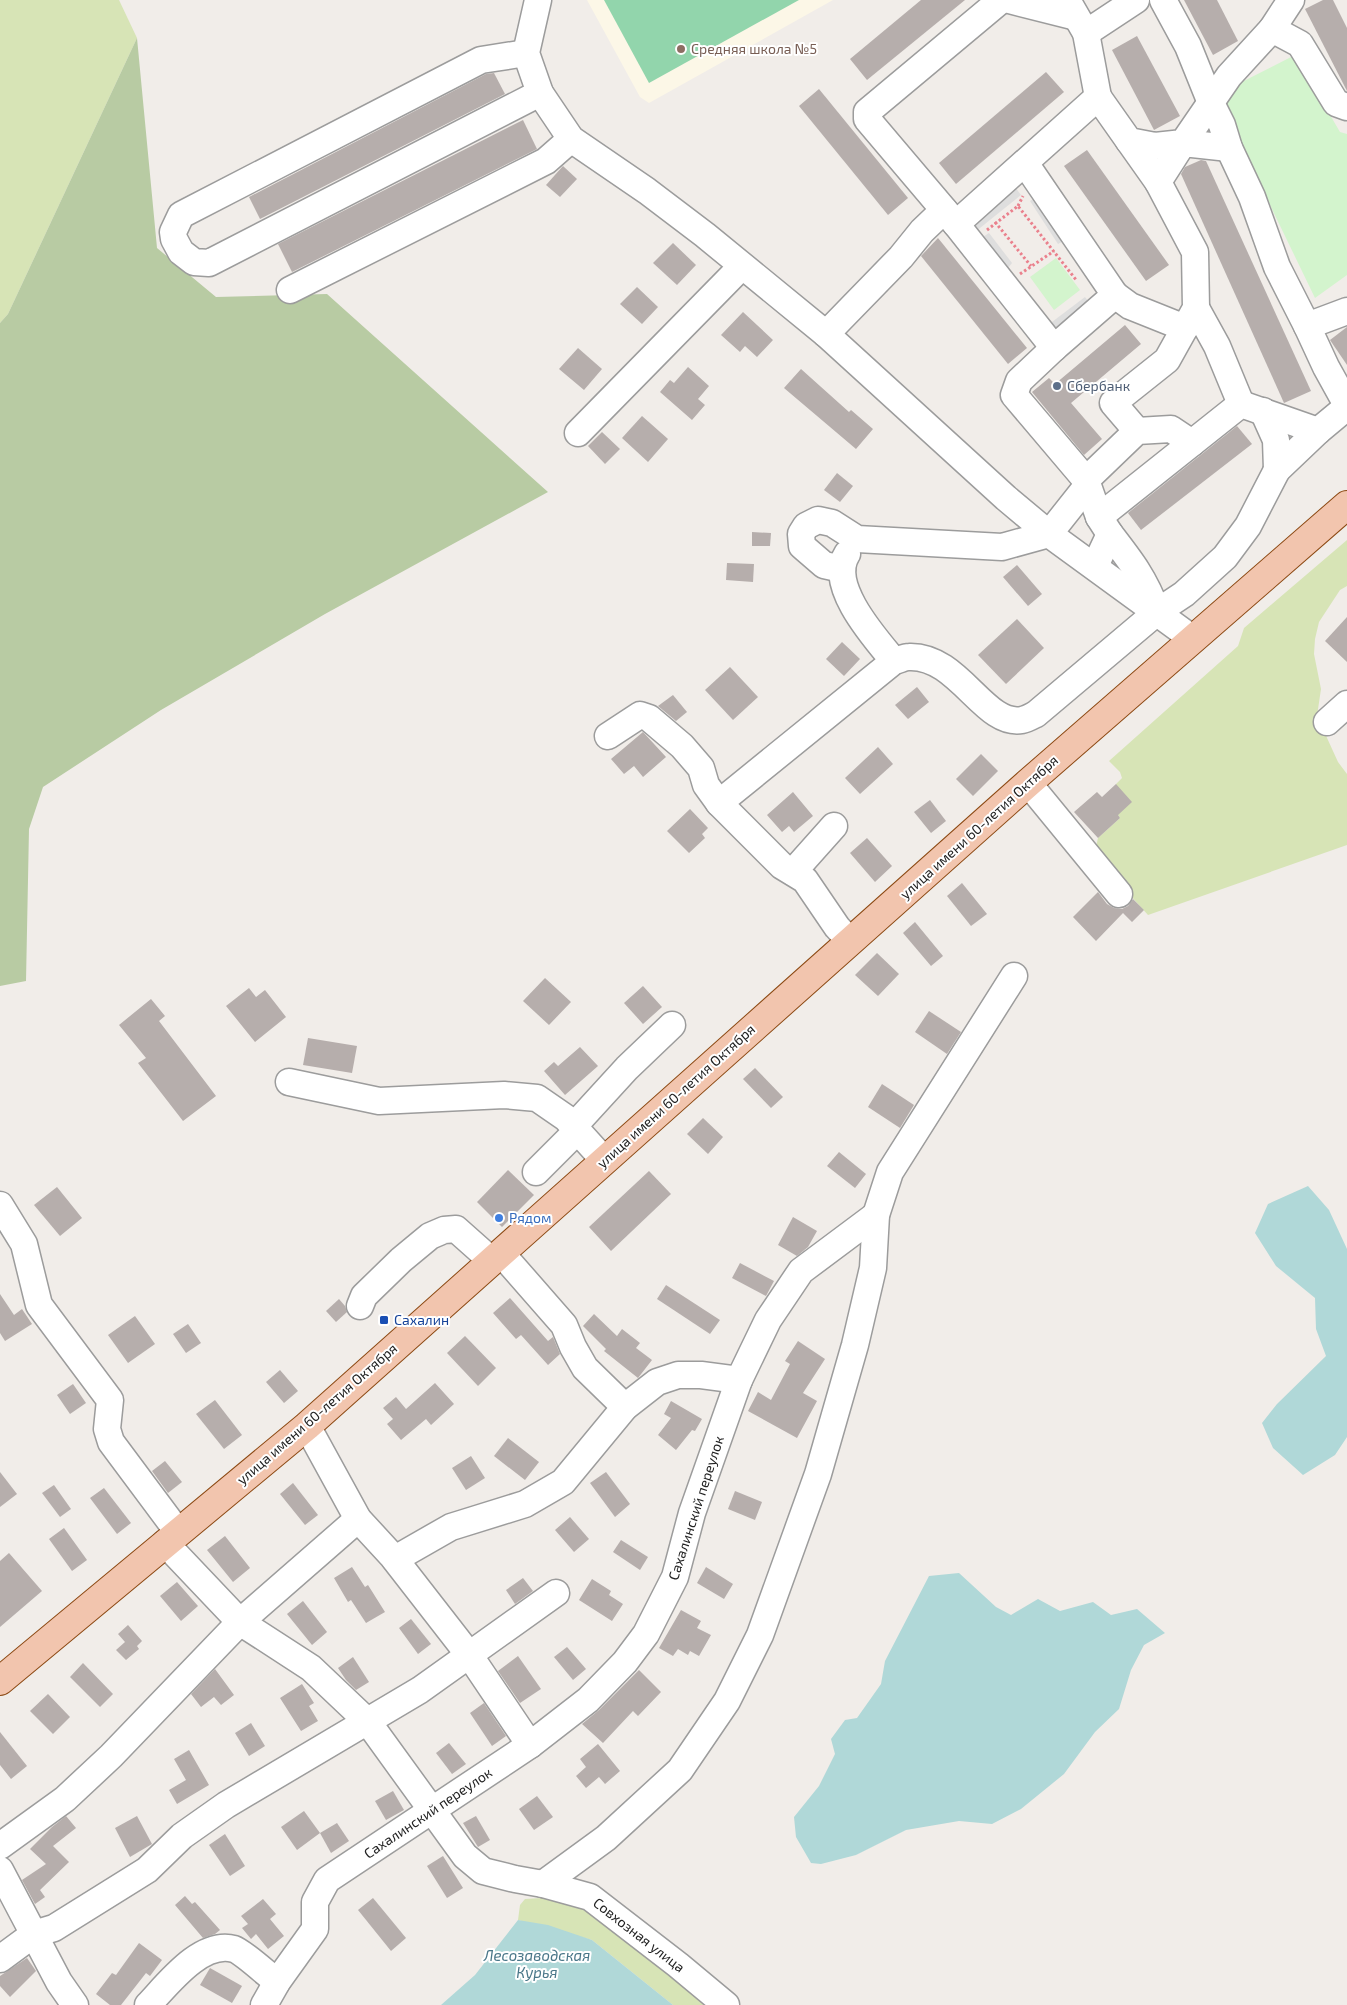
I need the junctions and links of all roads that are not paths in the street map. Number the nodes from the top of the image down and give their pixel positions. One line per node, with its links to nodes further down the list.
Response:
1 (538, 0): 9 (street)
2 (1001, 0): 20 (street)
3 (1009, 0): 7 (street)
4 (1136, 0): 7 (street)
5 (1163, 0): 12 (street)
6 (1291, 0): 8 (street)
7 (1076, 17): 11 (street)
8 (1272, 29): 12 (street); 13 (street)
9 (526, 53): 10 (street); 10 (street)
10 (540, 93): 14 (street)
11 (1098, 97): 15 (street); 18 (street)
12 (1211, 103): 16 (street); 17 (street)
13 (1347, 107)
14 (571, 139): 21 (street); 22 (street)
15 (1129, 141): 16 (street); 19 (street)
16 (1183, 143): 17 (street); 19 (street)
17 (1229, 148): 26 (street)
18 (1025, 163): 20 (street); 23 (street)
19 (1158, 182): 25 (street)
20 (957, 226): 27 (street); 28 (street)
21 (742, 266): 27 (street); 35 (street)
22 (290, 290)
23 (1115, 295): 25 (street); 28 (street)
24 (1347, 311): 26 (street)
25 (1191, 318): 29 (street); 30 (street)
26 (1307, 326): 31 (street)
27 (826, 334): 41 (street)
28 (1054, 348): 38 (street)
29 (1172, 350): 30 (street); 33 (street)
30 (1220, 353): 32 (street)
31 (1347, 406): 34 (street)
32 (1252, 408): 34 (street); 36 (street); 37 (street)
33 (1137, 431): 36 (street); 38 (street)
34 (1318, 431): 37 (street)
35 (578, 433)
36 (1192, 443): 40 (street)
37 (1277, 470): 45 (street)
38 (1086, 483): 40 (street); 41 (street)
39 (1347, 505): 46 (main road, улица имени 60-летия Октября)
40 (1104, 525): 43 (street); 45 (street)
41 (1048, 534): 42 (street); 43 (street)
42 (857, 539): 44 (street); 44 (street)
43 (1095, 566): 45 (street)
44 (842, 569): 47 (street)
45 (1158, 612): 46 (street); 47 (street)
46 (1193, 639): 51 (main road, улица имени 60-летия Октября)
47 (894, 661): 52 (street)
48 (1347, 704): 49 (street)
49 (1327, 722)
50 (608, 736): 52 (street)
51 (1028, 783): 55 (street); 56 (main road, улица имени 60-летия Октября)
52 (719, 803): 54 (street)
53 (834, 826): 54 (street)
54 (793, 872): 56 (street)
55 (1119, 894)
56 (850, 941): 61 (main road, улица имени 60-летия Октября)
57 (1014, 976): 64 (street)
58 (672, 1025): 60 (street)
59 (289, 1082): 60 (street)
60 (575, 1129): 61 (street); 62 (street)
61 (604, 1160): 65 (main road, улица имени 60-летия Октября)
62 (536, 1172)
63 (0, 1205): 71 (street, Совхозная улица)
64 (876, 1215): 67 (street, Сахалинский переулок); 82 (street)
65 (496, 1257): 66 (street); 68 (street); 69 (main road, улица имени 60-летия Октября)
66 (360, 1306)
67 (739, 1380): 68 (street); 78 (street, Сахалинский переулок)
68 (625, 1407): 72 (street)
69 (306, 1426): 70 (street); 71 (main road, улица имени 60-летия Октября)
70 (358, 1519): 72 (street); 74 (street)
71 (172, 1537): 74 (street, Совхозная улица); 76 (main road, улица имени 60-летия Октября)
72 (395, 1559): 75 (street)
73 (556, 1594): 75 (street)
74 (240, 1622): 77 (street, Совхозная улица); 80 (street)
75 (470, 1656): 77 (street); 78 (street)
76 (0, 1681)
77 (368, 1722): 79 (street, Совхозная улица); 83 (street)
78 (530, 1745): 79 (street, Сахалинский переулок)
79 (432, 1809): 82 (street, Совхозная улица); 85 (street, Сахалинский переулок)
80 (0, 1846)
81 (0, 1870): 83 (street)
82 (543, 1884): 89 (street, Совхозная улица)
83 (34, 1934): 84 (street); 86 (street)
84 (0, 1959)
85 (277, 1982): 87 (street); 88 (street, Сахалинский переулок)
86 (76, 2005)
87 (148, 2005)
88 (264, 2005)
89 (726, 2005)

